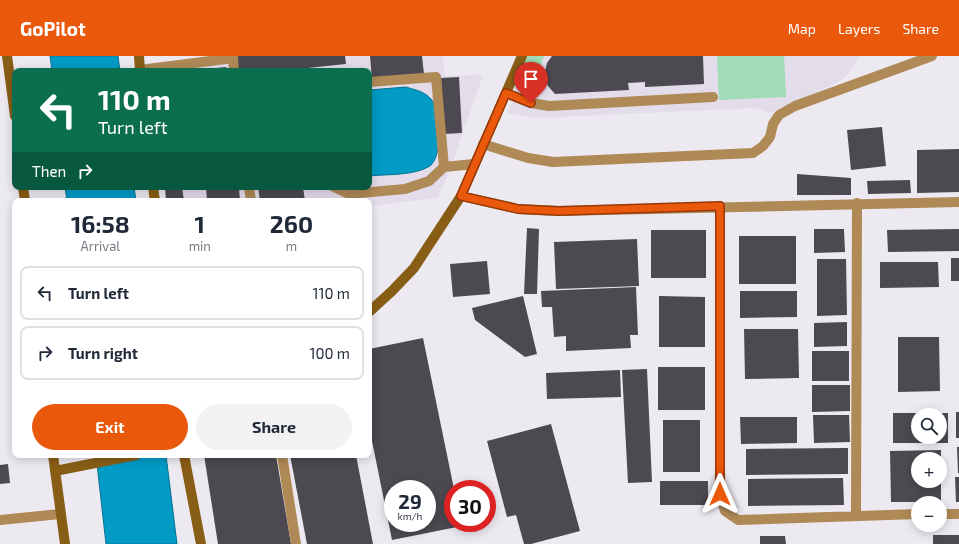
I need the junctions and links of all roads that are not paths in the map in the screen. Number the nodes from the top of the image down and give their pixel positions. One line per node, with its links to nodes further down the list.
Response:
1 (7, 56): 10 (street)
2 (139, 56): 5 (street)
3 (522, 56): 9 (street)
4 (932, 56): 12 (street)
5 (140, 68)
6 (156, 68): 7 (street)
7 (234, 68)
8 (372, 82): 14 (street)
9 (506, 93): 11 (street); 12 (street)
10 (12, 94)
11 (713, 97)
12 (483, 144): 13 (street)
13 (474, 164): 14 (street); 16 (street)
14 (444, 167): 15 (street)
15 (340, 190)
16 (461, 196): 19 (street); 20 (street)
17 (959, 202): 18 (street)
18 (857, 203): 19 (street); 30 (street)
19 (720, 206): 30 (street)
20 (372, 309)
21 (54, 458): 25 (street)
22 (121, 458): 25 (street)
23 (185, 458): 33 (street)
24 (282, 458): 34 (street)
25 (55, 471): 26 (street)
26 (60, 514): 31 (street); 32 (street)
27 (911, 514): 30 (street)
28 (947, 514): 29 (street)
29 (959, 514)
30 (856, 515)
31 (0, 520)
32 (65, 544)
33 (201, 544)
34 (296, 544)

